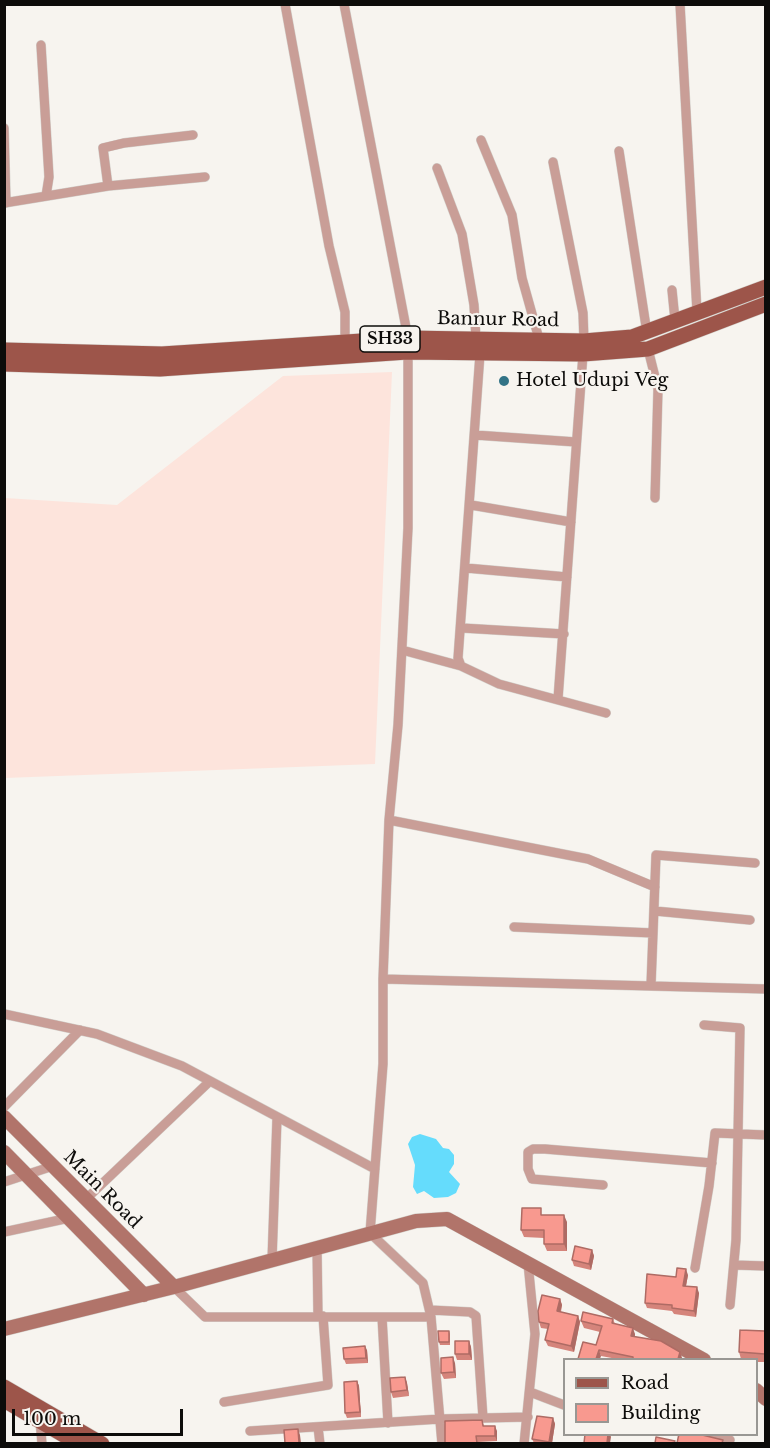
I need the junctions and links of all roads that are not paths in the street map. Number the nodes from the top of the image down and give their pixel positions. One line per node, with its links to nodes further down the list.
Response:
1 (285, 4): 22 (street)
2 (344, 4): 23 (street)
3 (680, 4): 18 (street)
4 (41, 45): 13 (street)
5 (4, 128): 14 (street)
6 (192, 135): 12 (street)
7 (481, 140): 21 (street)
8 (619, 151): 20 (street)
9 (553, 162): 25 (street)
10 (437, 168): 24 (street)
11 (205, 177): 12 (street)
12 (108, 186): 13 (street)
13 (46, 196): 14 (street)
14 (5, 203)
15 (765, 287): 18 (main road, Bannur Road / SH33)
16 (672, 290): 19 (street)
17 (765, 304): 26 (main road)
18 (697, 312): 19 (main road, Bannur Road / SH33)
19 (675, 320): 20 (main road, Bannur Road / SH33)
20 (647, 333): 25 (main road, Bannur Road / SH33)
21 (539, 339): 24 (main road, Bannur Road / SH33); 25 (main road, Bannur Road / SH33)
22 (345, 342): 23 (main road, Bannur Road / SH33); 27 (main road, Bannur Road / SH33)
23 (408, 345): 24 (main road, Bannur Road / SH33); 28 (main road); 38 (street)
24 (478, 346): 25 (main road); 29 (street)
25 (583, 348): 26 (main road); 30 (street)
26 (648, 349): 31 (street)
27 (4, 350)
28 (4, 364)
29 (475, 435): 30 (street); 32 (street)
30 (576, 442): 33 (street)
31 (655, 498)
32 (471, 505): 33 (street); 34 (street)
33 (571, 522): 35 (street)
34 (466, 568): 35 (street); 36 (street)
35 (567, 577): 37 (street)
36 (462, 628): 37 (street); 39 (street)
37 (564, 634): 40 (street)
38 (402, 650): 39 (street); 42 (street)
39 (460, 666): 40 (street)
40 (558, 699): 41 (street)
41 (606, 714)
42 (389, 820): 44 (street); 49 (street)
43 (755, 863): 44 (street)
44 (655, 887): 45 (street)
45 (655, 911): 46 (street); 48 (street)
46 (750, 920)
47 (514, 927): 48 (street)
48 (653, 933): 50 (street)
49 (382, 979): 50 (street); 64 (street)
50 (651, 984): 51 (street)
51 (765, 989)
52 (4, 1014): 54 (street)
53 (704, 1025): 59 (street)
54 (80, 1030): 55 (street); 56 (street)
55 (209, 1082): 58 (street); 68 (street)
56 (4, 1107)
57 (4, 1117): 63 (street, Main Road)
58 (277, 1118): 64 (street); 73 (street)
59 (740, 1134): 60 (street); 62 (street); 75 (street)
60 (765, 1135)
61 (4, 1152): 65 (street)
62 (712, 1163): 67 (street); 77 (street)
63 (53, 1166): 65 (street); 68 (street, Main Road)
64 (375, 1169): 71 (street)
65 (27, 1175): 66 (street); 69 (street)
66 (4, 1182)
67 (603, 1185)
68 (86, 1198): 78 (street, Main Road)
69 (69, 1218): 70 (street); 79 (street)
70 (4, 1232)
71 (370, 1233): 72 (street); 74 (street); 81 (street)
72 (317, 1248): 73 (street); 82 (street)
73 (272, 1260): 78 (street)
74 (528, 1263): 85 (street); 87 (street)
75 (734, 1265): 76 (street); 80 (street)
76 (765, 1266)
77 (695, 1268)
78 (174, 1287): 79 (street); 82 (street)
79 (144, 1295): 84 (street)
80 (730, 1305)
81 (431, 1314): 83 (street); 91 (street); 93 (street)
82 (320, 1316): 83 (street); 89 (street)
83 (382, 1317): 95 (street)
84 (4, 1329)
85 (702, 1358)
86 (4, 1387): 102 (main road)
87 (530, 1392): 90 (street); 92 (street)
88 (4, 1400): 94 (main road)
89 (224, 1402)
90 (563, 1405)
91 (483, 1418): 92 (street); 93 (street)
92 (528, 1418): 105 (street)
93 (440, 1419): 95 (street); 104 (street)
94 (40, 1420): 100 (street); 101 (main road)
95 (388, 1423): 96 (street)
96 (318, 1428): 97 (street); 103 (street)
97 (250, 1431)
98 (713, 1436): 99 (street)
99 (730, 1439)
100 (42, 1443)
101 (79, 1443)
102 (102, 1443)
103 (320, 1443)
104 (442, 1443)
105 (524, 1443)

